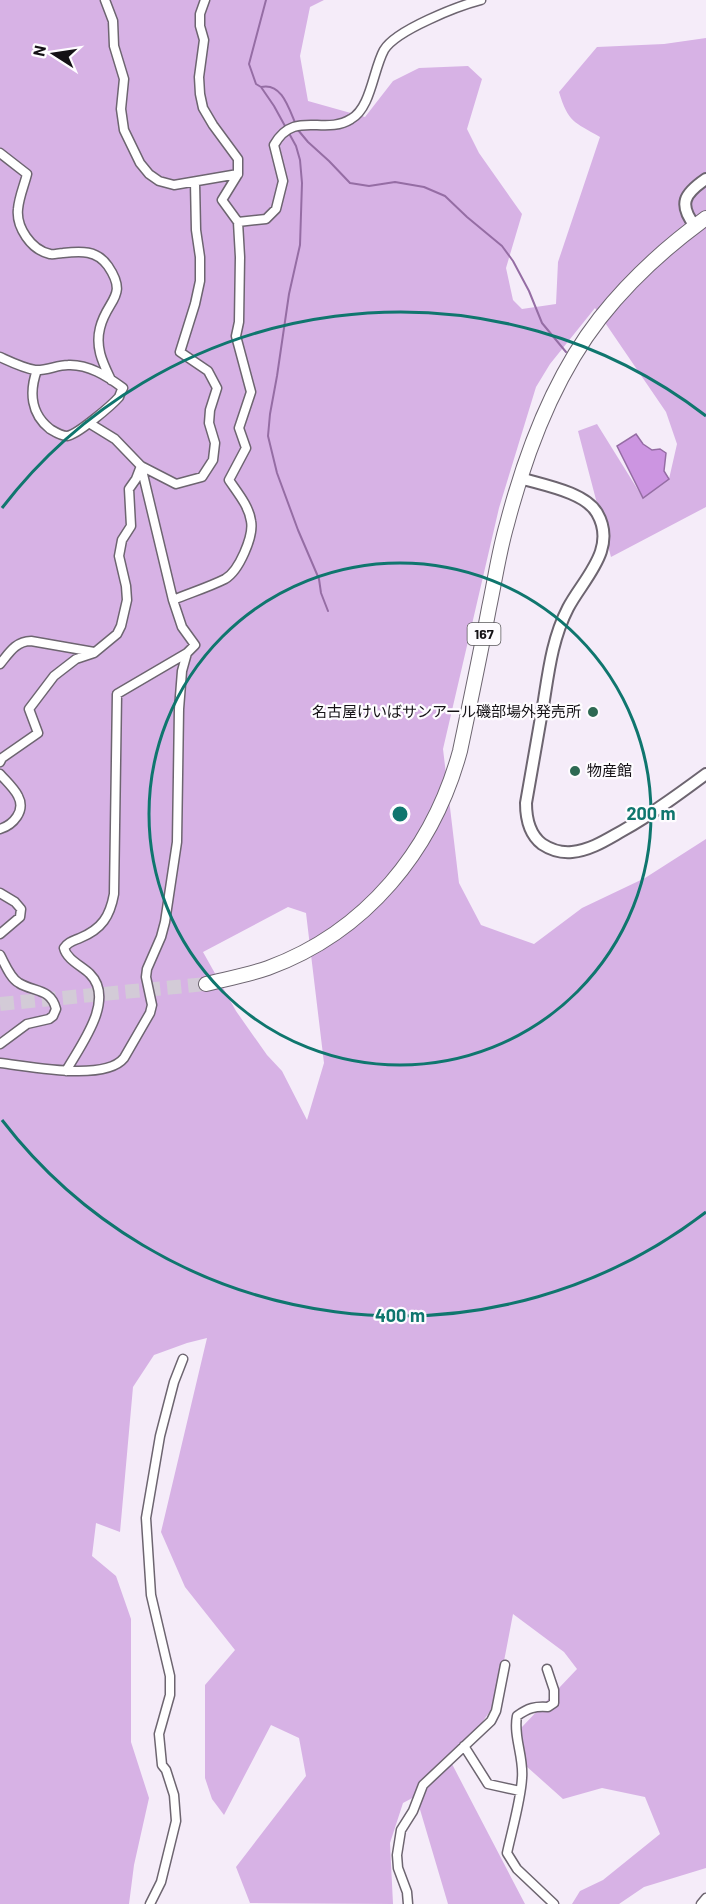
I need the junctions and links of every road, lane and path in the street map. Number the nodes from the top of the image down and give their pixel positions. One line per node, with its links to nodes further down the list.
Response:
1 (105, 0): 7 (street)
2 (204, 0): 5 (street)
3 (481, 0): 8 (street)
4 (0, 153): 12 (street)
5 (238, 174): 7 (street); 8 (street)
6 (706, 179): 9 (street)
7 (195, 182): 14 (street)
8 (238, 222): 16 (street)
9 (701, 222): 15 (highway, 167)
10 (0, 357): 11 (street)
11 (37, 370): 12 (street); 13 (street)
12 (111, 380): 13 (street)
13 (89, 423): 14 (street)
14 (141, 466): 16 (street); 18 (street)
15 (520, 478): 22 (street); 27 (highway, 167)
16 (173, 600): 17 (street)
17 (187, 652): 30 (street); 30 (street)
18 (94, 653): 19 (street); 20 (street)
19 (0, 664)
20 (0, 762)
21 (0, 774): 23 (street)
22 (706, 774)
23 (0, 830)
24 (0, 893): 25 (street)
25 (0, 934)
26 (0, 955): 28 (street)
27 (206, 984)
28 (0, 1044)
29 (0, 1063): 30 (street)
30 (66, 1071)
31 (183, 1359): 37 (street)
32 (506, 1665): 34 (street)
33 (547, 1669): 35 (street)
34 (464, 1746): 35 (street); 38 (street)
35 (520, 1791): 39 (street)
36 (706, 1898): 40 (street)
37 (150, 1904)
38 (408, 1904)
39 (554, 1904)
40 (700, 1904)

